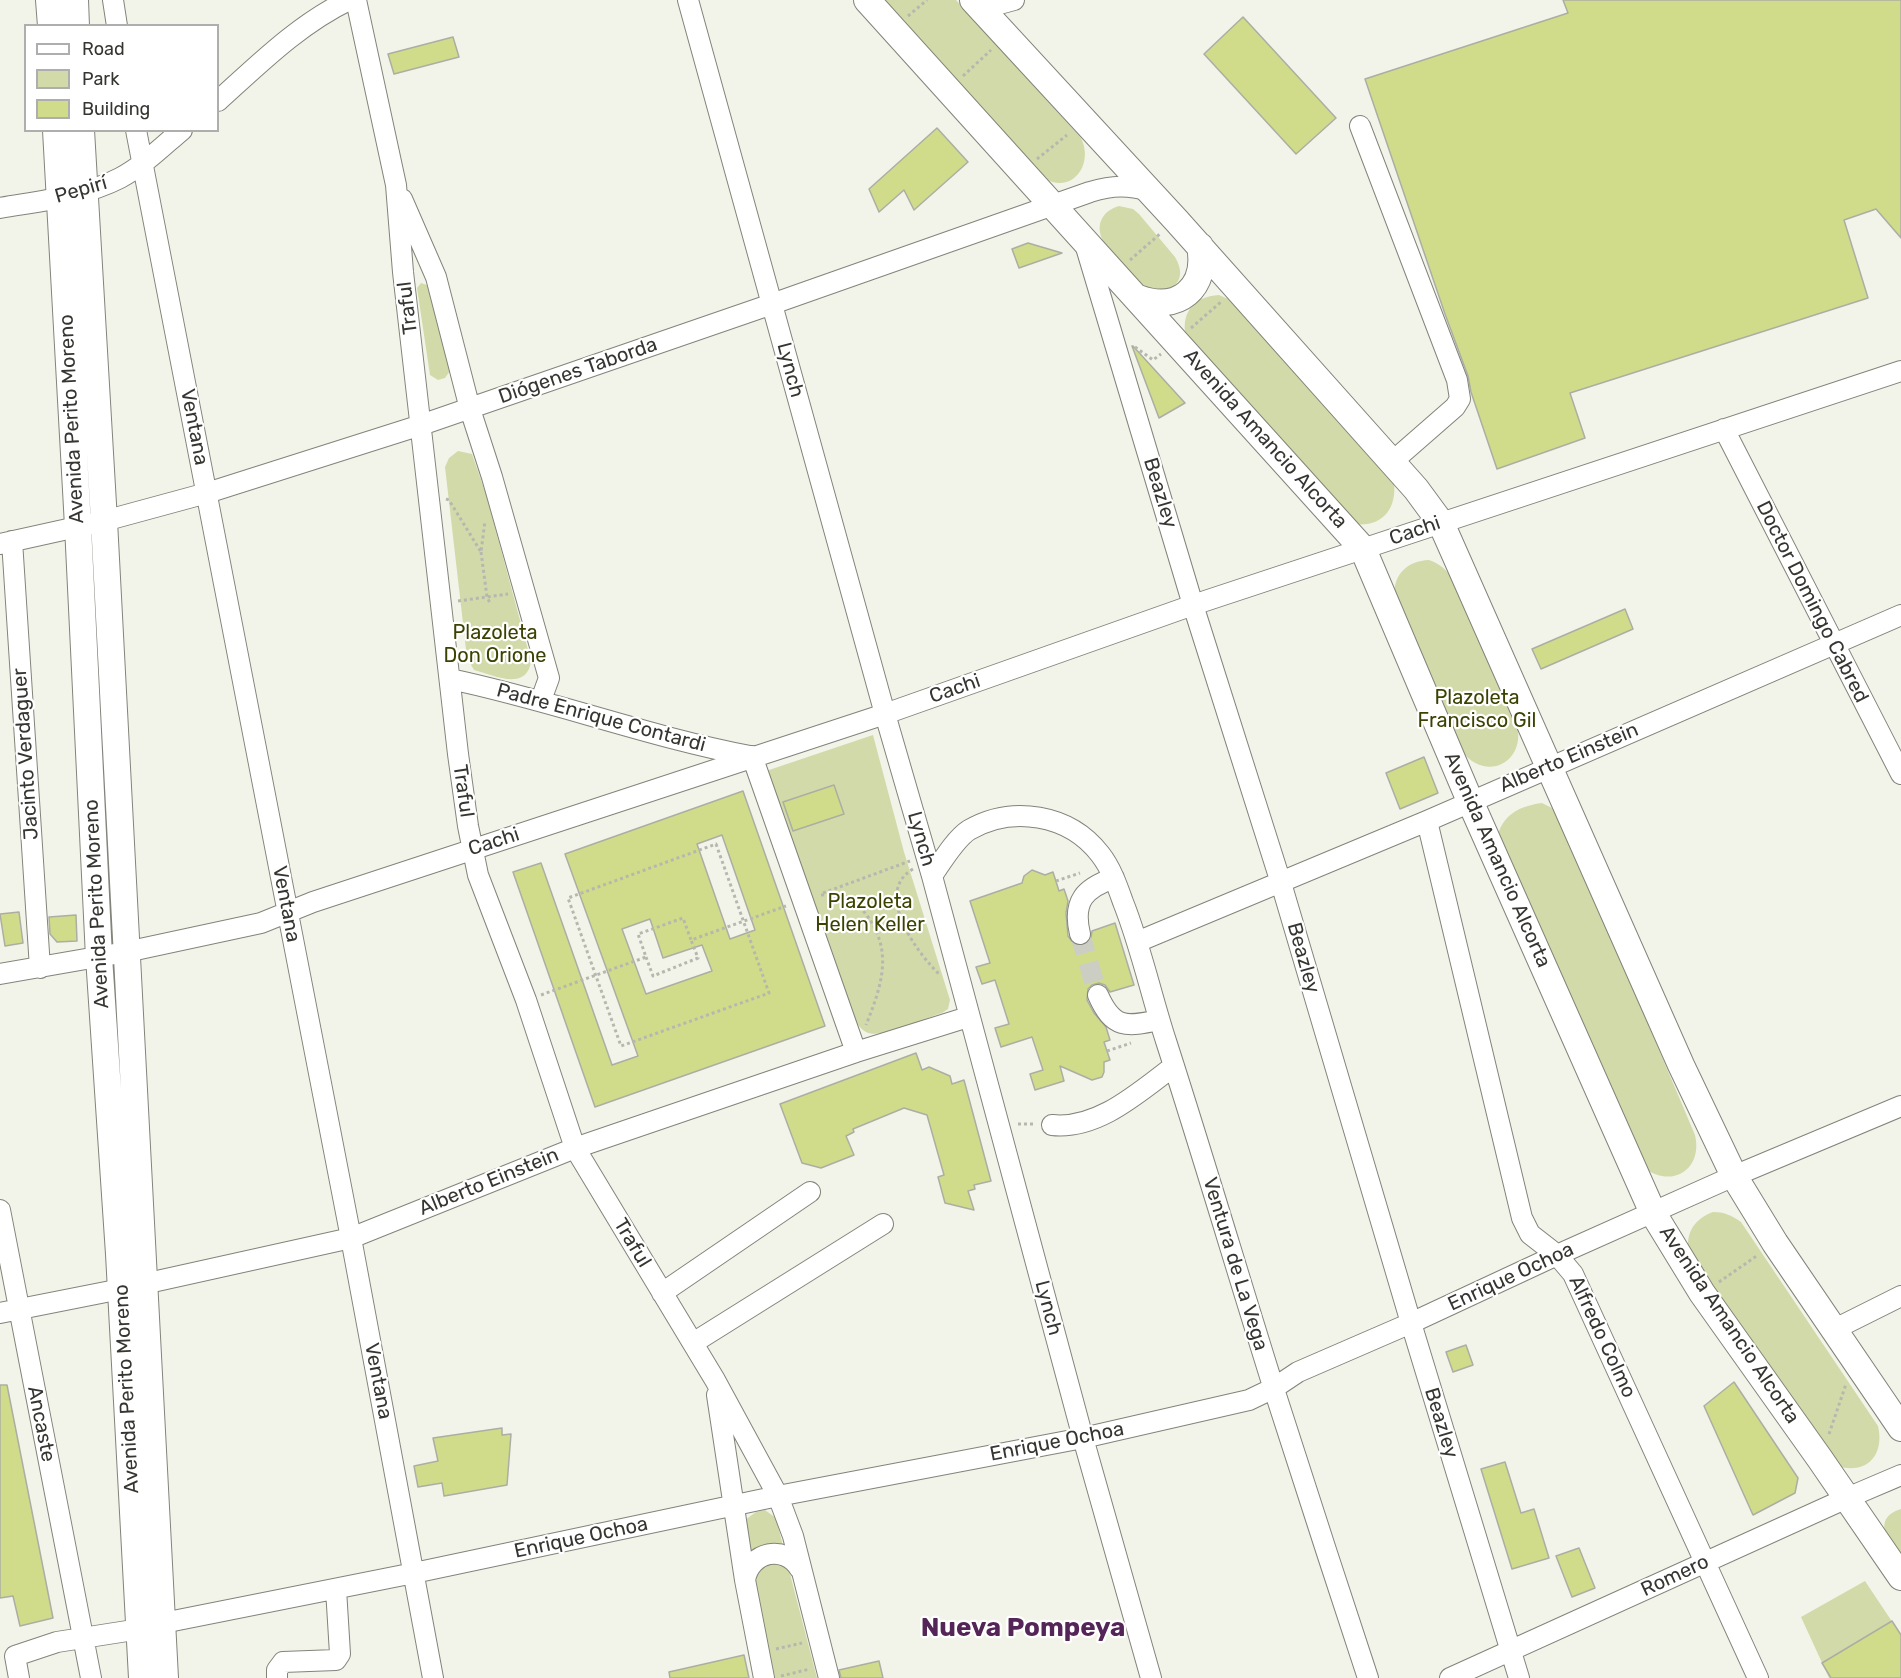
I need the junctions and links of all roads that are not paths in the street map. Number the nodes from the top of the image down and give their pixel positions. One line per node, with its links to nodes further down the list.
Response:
1 (50, 0): 10 (main road)
2 (75, 0): 11 (main road)
3 (113, 0): 12 (street)
4 (349, 0): 13 (street)
5 (356, 0): 20 (street, Traful)
6 (688, 0): 28 (street, Lynch)
7 (867, 0): 23 (main road, Avenida Amancio Alcorta)
8 (1014, 0): 9 (street)
9 (977, 4): 21 (main road)
10 (51, 24)
11 (76, 24)
12 (117, 24)
13 (219, 100)
14 (1360, 126): 33 (street)
15 (56, 132): 22 (main road, Avenida Perito Moreno)
16 (81, 132): 22 (main road, Avenida Perito Moreno)
17 (136, 132): 19 (street, Ventana)
18 (180, 132): 19 (street, Pepirí)
19 (142, 163): 22 (street, Pepirí); 34 (street, Ventana)
20 (396, 185): 30 (street, Traful); 31 (street, Traful)
21 (1150, 191): 23 (street, Diógenes Taborda); 26 (main road)
22 (71, 194): 24 (street, Pepirí); 35 (main road, Avenida Perito Moreno); 37 (main road, Avenida Perito Moreno)
23 (1053, 206): 25 (main road, Avenida Amancio Alcorta); 28 (street, Diógenes Taborda)
24 (0, 208)
25 (1083, 238): 27 (main road, Avenida Amancio Alcorta); 40 (street, Beazley)
26 (1200, 246): 27 (main road); 33 (main road)
27 (1138, 298): 39 (main road, Avenida Amancio Alcorta)
28 (772, 304): 30 (street, Diógenes Taborda); 45 (street, Lynch)
29 (1901, 371): 32 (street, Cachi)
30 (470, 409): 31 (street, Diógenes Taborda); 44 (street, Traful)
31 (421, 425): 34 (street, Diógenes Taborda); 43 (street, Traful)
32 (1724, 429): 36 (street, Cachi); 42 (street, Doctor Domingo Cabred)
33 (1392, 462): 36 (main road)
34 (207, 493): 35 (street, Diógenes Taborda); 55 (street, Ventana)
35 (104, 521): 37 (street, Diógenes Taborda); 58 (main road, Avenida Perito Moreno)
36 (1441, 523): 39 (street, Cachi); 47 (main road)
37 (78, 526): 38 (street, Diógenes Taborda); 59 (main road, Avenida Perito Moreno)
38 (6, 542): 60 (street, Jacinto Verdaguer)
39 (1363, 549): 40 (street, Cachi); 49 (main road, Avenida Amancio Alcorta)
40 (1193, 605): 45 (street, Cachi); 54 (street, Beazley)
41 (1901, 615): 42 (street, Alberto Einstein)
42 (1834, 644): 47 (street, Alberto Einstein); 48 (street, Doctor Domingo Cabred)
43 (450, 679): 44 (street, Padre Enrique Contardi); 51 (street, Traful)
44 (541, 700): 46 (street, Padre Enrique Contardi)
45 (885, 714): 46 (street, Cachi); 52 (street, Lynch)
46 (752, 756): 51 (street, Cachi); 65 (street)
47 (1549, 767): 49 (street, Alberto Einstein); 70 (main road)
48 (1901, 774)
49 (1470, 801): 50 (street, Alberto Einstein); 73 (main road, Avenida Amancio Alcorta)
50 (1427, 821): 54 (street, Alberto Einstein); 76 (street, Alfredo Colmo)
51 (473, 849): 55 (street, Cachi); 69 (street, Traful)
52 (928, 864): 53 (street, Ventura de La Vega); 63 (street, Lynch)
53 (1114, 878): 56 (street); 57 (street, Ventura de La Vega)
54 (1281, 883): 57 (street, Alberto Einstein); 81 (street, Beazley)
55 (287, 913): 58 (street, Cachi); 75 (street, Ventana)
56 (1080, 934)
57 (1137, 942): 64 (street, Ventura de La Vega)
58 (126, 952): 59 (street, Cachi); 77 (main road, Avenida Perito Moreno)
59 (99, 957): 60 (street, Cachi); 77 (main road, Avenida Perito Moreno)
60 (40, 968): 61 (street, Cachi)
61 (0, 974)
62 (1098, 995): 64 (street)
63 (966, 1009): 65 (street, Alberto Einstein); 87 (street, Lynch)
64 (1160, 1020): 66 (street, Ventura de La Vega)
65 (856, 1052): 69 (street, Alberto Einstein)
66 (1174, 1066): 68 (street); 85 (street, Ventura de La Vega)
67 (1901, 1106): 70 (street, Enrique Ochoa)
68 (1052, 1125)
69 (575, 1148): 75 (street, Alberto Einstein); 78 (street, Traful)
70 (1734, 1176): 73 (street, Enrique Ochoa); 82 (main road)
71 (810, 1192): 78 (street)
72 (0, 1210): 80 (street, Ancaste)
73 (1653, 1213): 76 (street, Enrique Ochoa); 90 (main road, Avenida Amancio Alcorta)
74 (883, 1224): 83 (street)
75 (351, 1238): 77 (street, Alberto Einstein); 94 (street, Ventana)
76 (1557, 1255): 81 (street, Enrique Ochoa); 92 (street, Alfredo Colmo)
77 (133, 1286): 80 (street, Alberto Einstein); 98 (main road, Avenida Perito Moreno)
78 (662, 1293): 83 (street, Traful)
79 (1901, 1296): 82 (street)
80 (10, 1311): 99 (street, Ancaste)
81 (1411, 1323): 85 (street, Enrique Ochoa); 100 (street, Beazley)
82 (1835, 1329): 86 (main road)
83 (693, 1343): 84 (street, Traful)
84 (715, 1380): 89 (street, Traful); 91 (street, Traful)
85 (1274, 1388): 87 (street, Enrique Ochoa); 111 (street, Ventura de La Vega)
86 (1901, 1428)
87 (1083, 1438): 89 (street, Enrique Ochoa); 110 (street, Lynch)
88 (1901, 1475): 90 (street, Romero)
89 (778, 1496): 91 (street, Enrique Ochoa); 93 (street, Traful)
90 (1847, 1498): 92 (street, Romero); 95 (main road, Avenida Amancio Alcorta)
91 (733, 1505): 94 (street, Enrique Ochoa); 96 (street, Traful)
92 (1706, 1562): 100 (street, Romero); 114 (street, Alfredo Colmo)
93 (800, 1569): 96 (street); 109 (street, Traful)
94 (414, 1573): 97 (street, Enrique Ochoa); 108 (street, Ventana)
95 (1901, 1577)
96 (745, 1580): 102 (street, Traful)
97 (336, 1588): 98 (street, Enrique Ochoa); 101 (street)
98 (151, 1626): 99 (street, Enrique Ochoa); 105 (main road, Avenida Perito Moreno); 106 (main road, Avenida Perito Moreno)
99 (83, 1638): 103 (street, Enrique Ochoa); 104 (street, Ancaste)
100 (1511, 1652): 112 (street, Romero); 113 (street, Beazley)
101 (331, 1670): 107 (street)
102 (775, 1675)
103 (19, 1678)
104 (91, 1678)
105 (142, 1678)
106 (165, 1678)
107 (277, 1678)
108 (433, 1678)
109 (829, 1678)
110 (1151, 1678)
111 (1368, 1678)
112 (1450, 1678)
113 (1519, 1678)
114 (1758, 1678)

